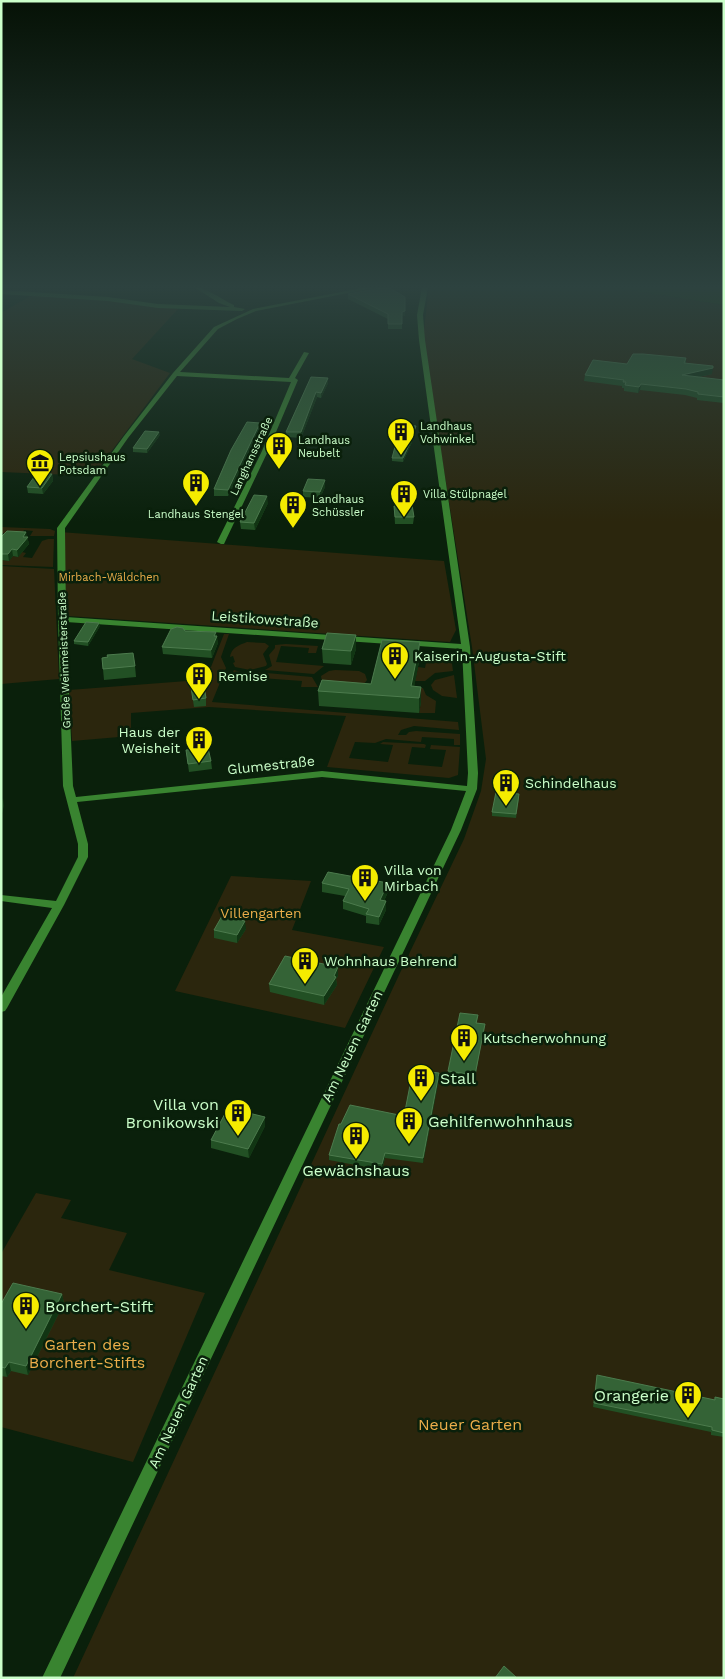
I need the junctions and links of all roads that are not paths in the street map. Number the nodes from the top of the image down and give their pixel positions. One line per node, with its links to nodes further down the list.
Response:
1 (182, 365): 4 (street, Große Weinmeisterstraße)
2 (299, 365): 5 (street, Langhansstraße)
3 (426, 365): 8 (street, Am Neuen Garten)
4 (175, 374): 5 (street); 7 (street, Große Weinmeisterstraße)
5 (291, 380): 6 (street, Langhansstraße)
6 (221, 542)
7 (62, 619): 8 (street, Leistikowstraße); 10 (street, Große Weinmeisterstraße)
8 (466, 647): 9 (street, Am Neuen Garten)
9 (472, 789): 10 (street, Glumestraße); 14 (street, Am Neuen Garten)
10 (72, 800): 12 (street, Große Weinmeisterstraße)
11 (1, 898): 12 (street)
12 (59, 905): 13 (street, Große Weinmeisterstraße)
13 (1, 1008)
14 (51, 1678)

